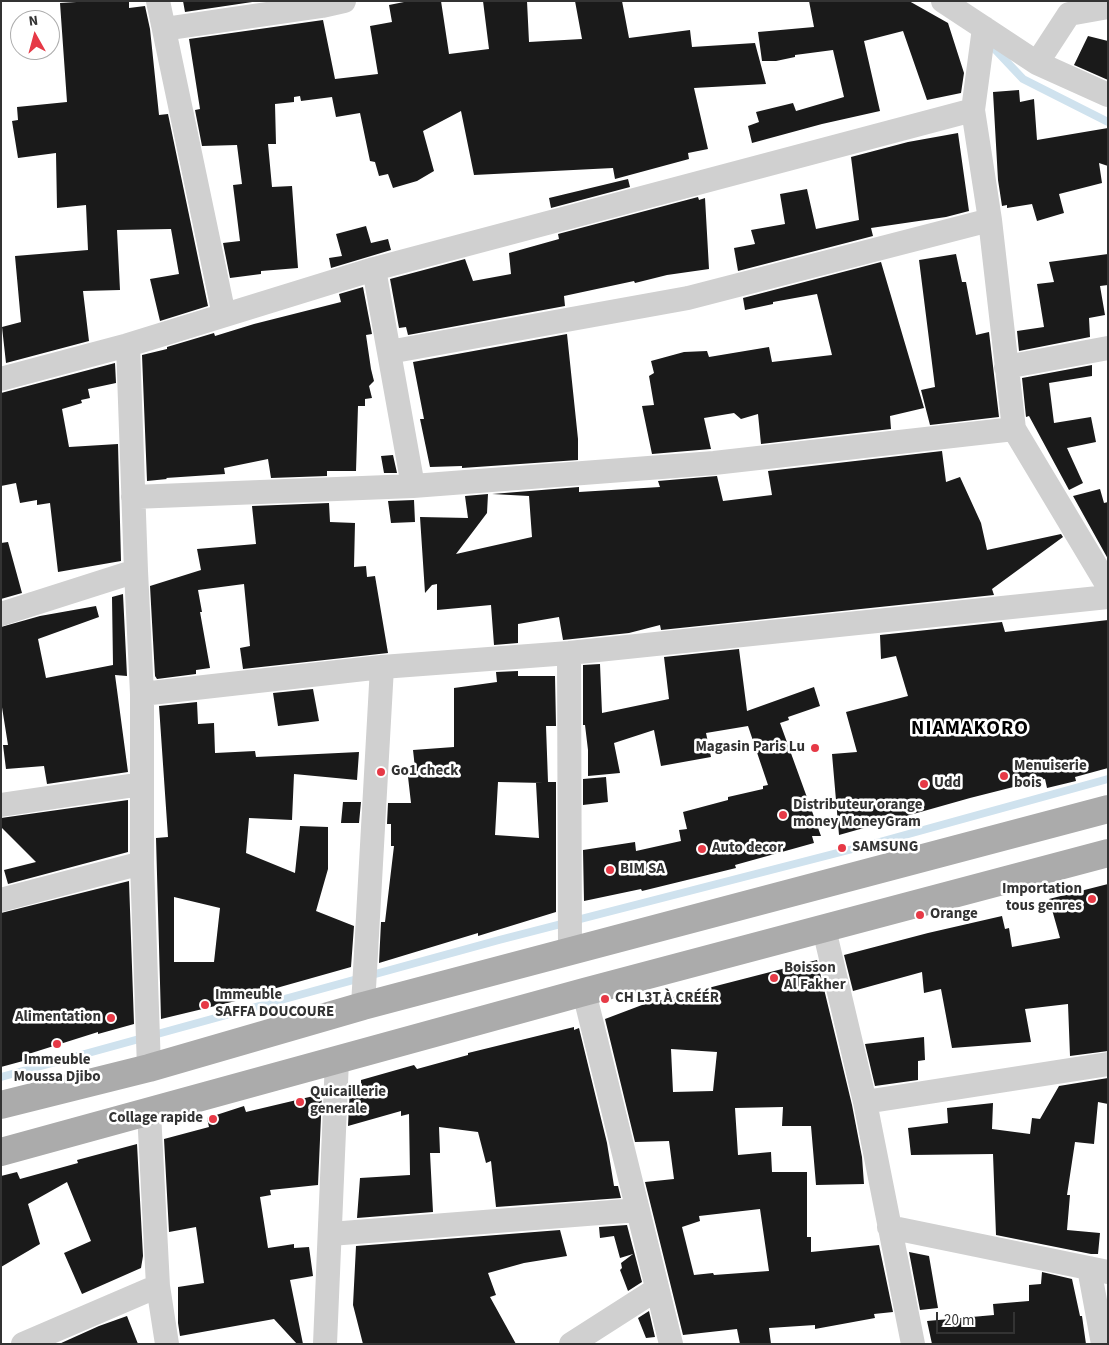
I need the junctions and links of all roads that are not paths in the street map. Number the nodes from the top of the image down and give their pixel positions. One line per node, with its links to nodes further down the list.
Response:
1 (158, 1): 6 (street)
2 (943, 1): 5 (street)
3 (329, 3): 6 (street)
4 (1108, 7): 7 (street)
5 (984, 28): 7 (street); 9 (street)
6 (164, 29): 12 (street)
7 (1037, 63): 8 (street)
8 (1108, 95)
9 (973, 110): 10 (street); 11 (street)
10 (990, 220): 15 (street); 16 (street)
11 (374, 269): 12 (street); 15 (street)
12 (224, 315): 13 (street)
13 (128, 345): 17 (street); 20 (street)
14 (1108, 348): 16 (street)
15 (389, 352): 19 (street)
16 (1006, 367): 18 (street)
17 (1, 379)
18 (1014, 429): 19 (street); 22 (street)
19 (413, 486): 20 (street)
20 (133, 497): 21 (street)
21 (136, 571): 24 (street); 27 (street)
22 (1108, 586)
23 (1108, 597): 25 (street)
24 (1, 614)
25 (569, 653): 26 (street); 35 (street)
26 (382, 667): 27 (street); 37 (street)
27 (142, 694): 28 (street)
28 (142, 784): 29 (street); 32 (street)
29 (1, 805)
30 (1108, 809): 35 (main road)
31 (1108, 853): 34 (main road)
32 (142, 863): 33 (street); 40 (street)
33 (1, 900)
34 (824, 929): 36 (main road); 41 (street)
35 (570, 950): 37 (main road)
36 (584, 992): 38 (main road); 45 (street)
37 (363, 1006): 40 (main road)
38 (337, 1060): 43 (main road); 47 (street)
39 (1108, 1064): 41 (street)
40 (149, 1068): 42 (main road)
41 (865, 1102): 46 (street)
42 (1, 1105)
43 (149, 1112): 44 (main road); 49 (street)
44 (1, 1152)
45 (638, 1210): 47 (street); 50 (street)
46 (888, 1227): 48 (street); 56 (street)
47 (330, 1234): 53 (street)
48 (1098, 1270): 57 (street)
49 (158, 1286): 51 (street); 52 (street)
50 (658, 1289): 54 (street); 55 (street)
51 (23, 1344)
52 (167, 1344)
53 (325, 1344)
54 (571, 1344)
55 (671, 1344)
56 (913, 1344)
57 (1103, 1344)

